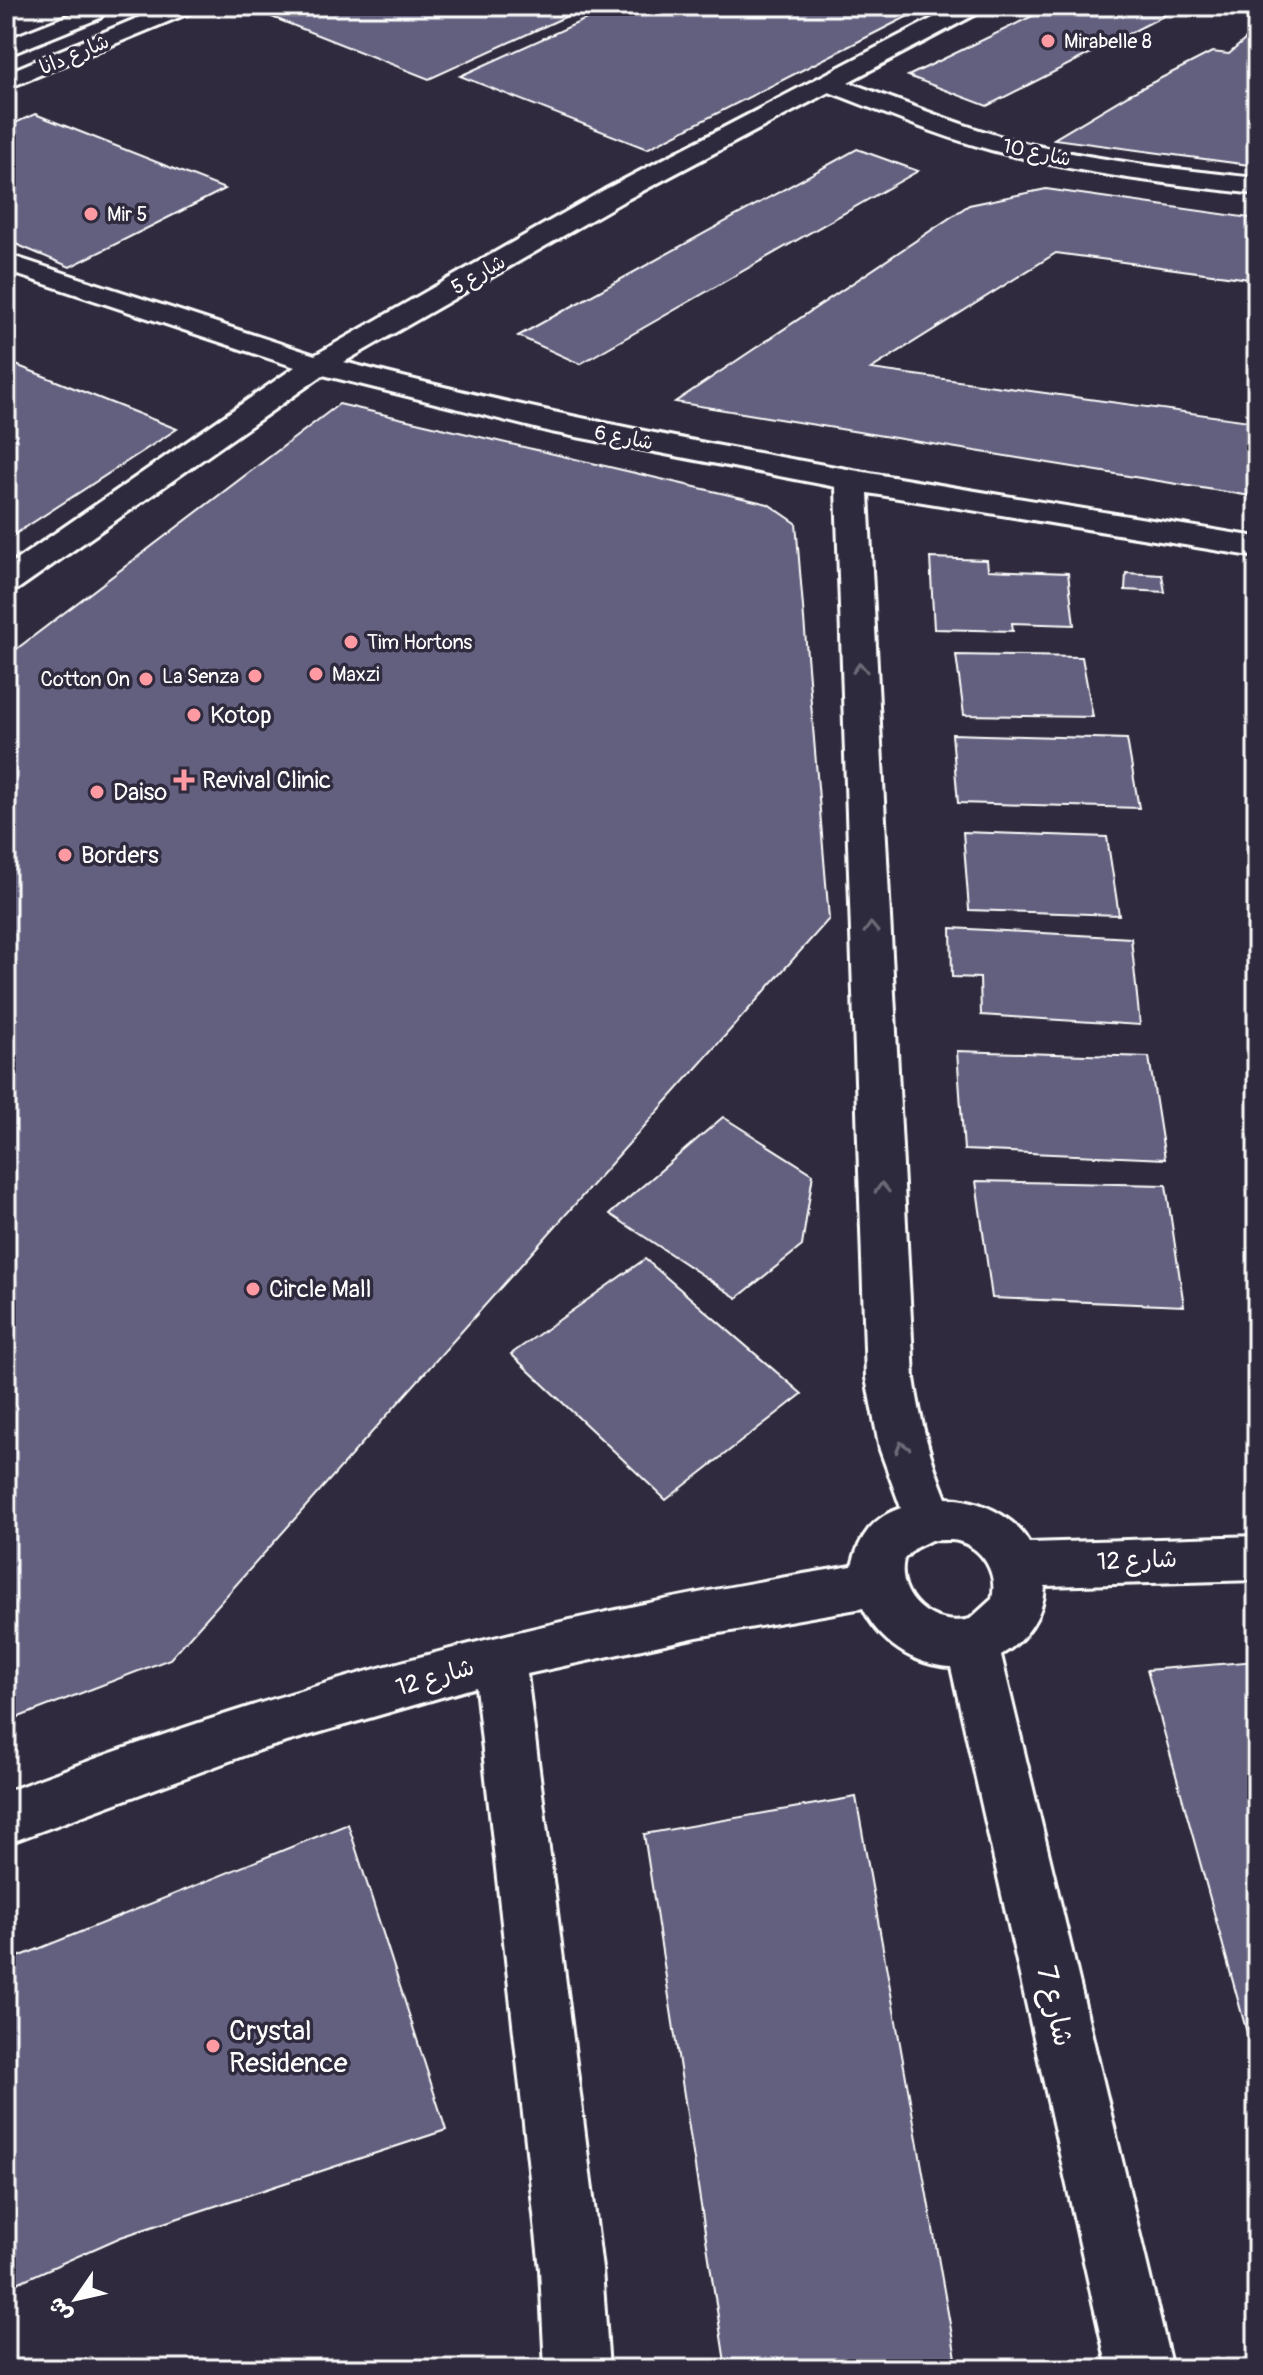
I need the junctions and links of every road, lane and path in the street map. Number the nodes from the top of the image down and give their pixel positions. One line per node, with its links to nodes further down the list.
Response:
1 (109, 6): 4 (street, شارع دانا)
2 (186, 6): 5 (street, شارع دانا)
3 (974, 6): 6 (street, شارع 5)
4 (6, 49)
5 (6, 82)
6 (826, 83): 7 (street, شارع 10); 9 (street, شارع 5)
7 (1257, 186)
8 (6, 262): 9 (street, شارع 6)
9 (318, 365): 10 (street, شارع 6); 12 (street, شارع 5)
10 (852, 480): 11 (street, شارع 6); 13 (street, one-way to 10)
11 (1257, 547)
12 (6, 582)
13 (931, 1519): 15 (street); 16 (street)
14 (1257, 1558): 15 (street, شارع 12)
15 (1016, 1565): 17 (street)
16 (876, 1584): 17 (street); 18 (street, شارع 12)
17 (972, 1644): 21 (street, شارع 7)
18 (499, 1659): 19 (street, شارع 12); 20 (street)
19 (6, 1818)
20 (577, 2369)
21 (1140, 2369)

